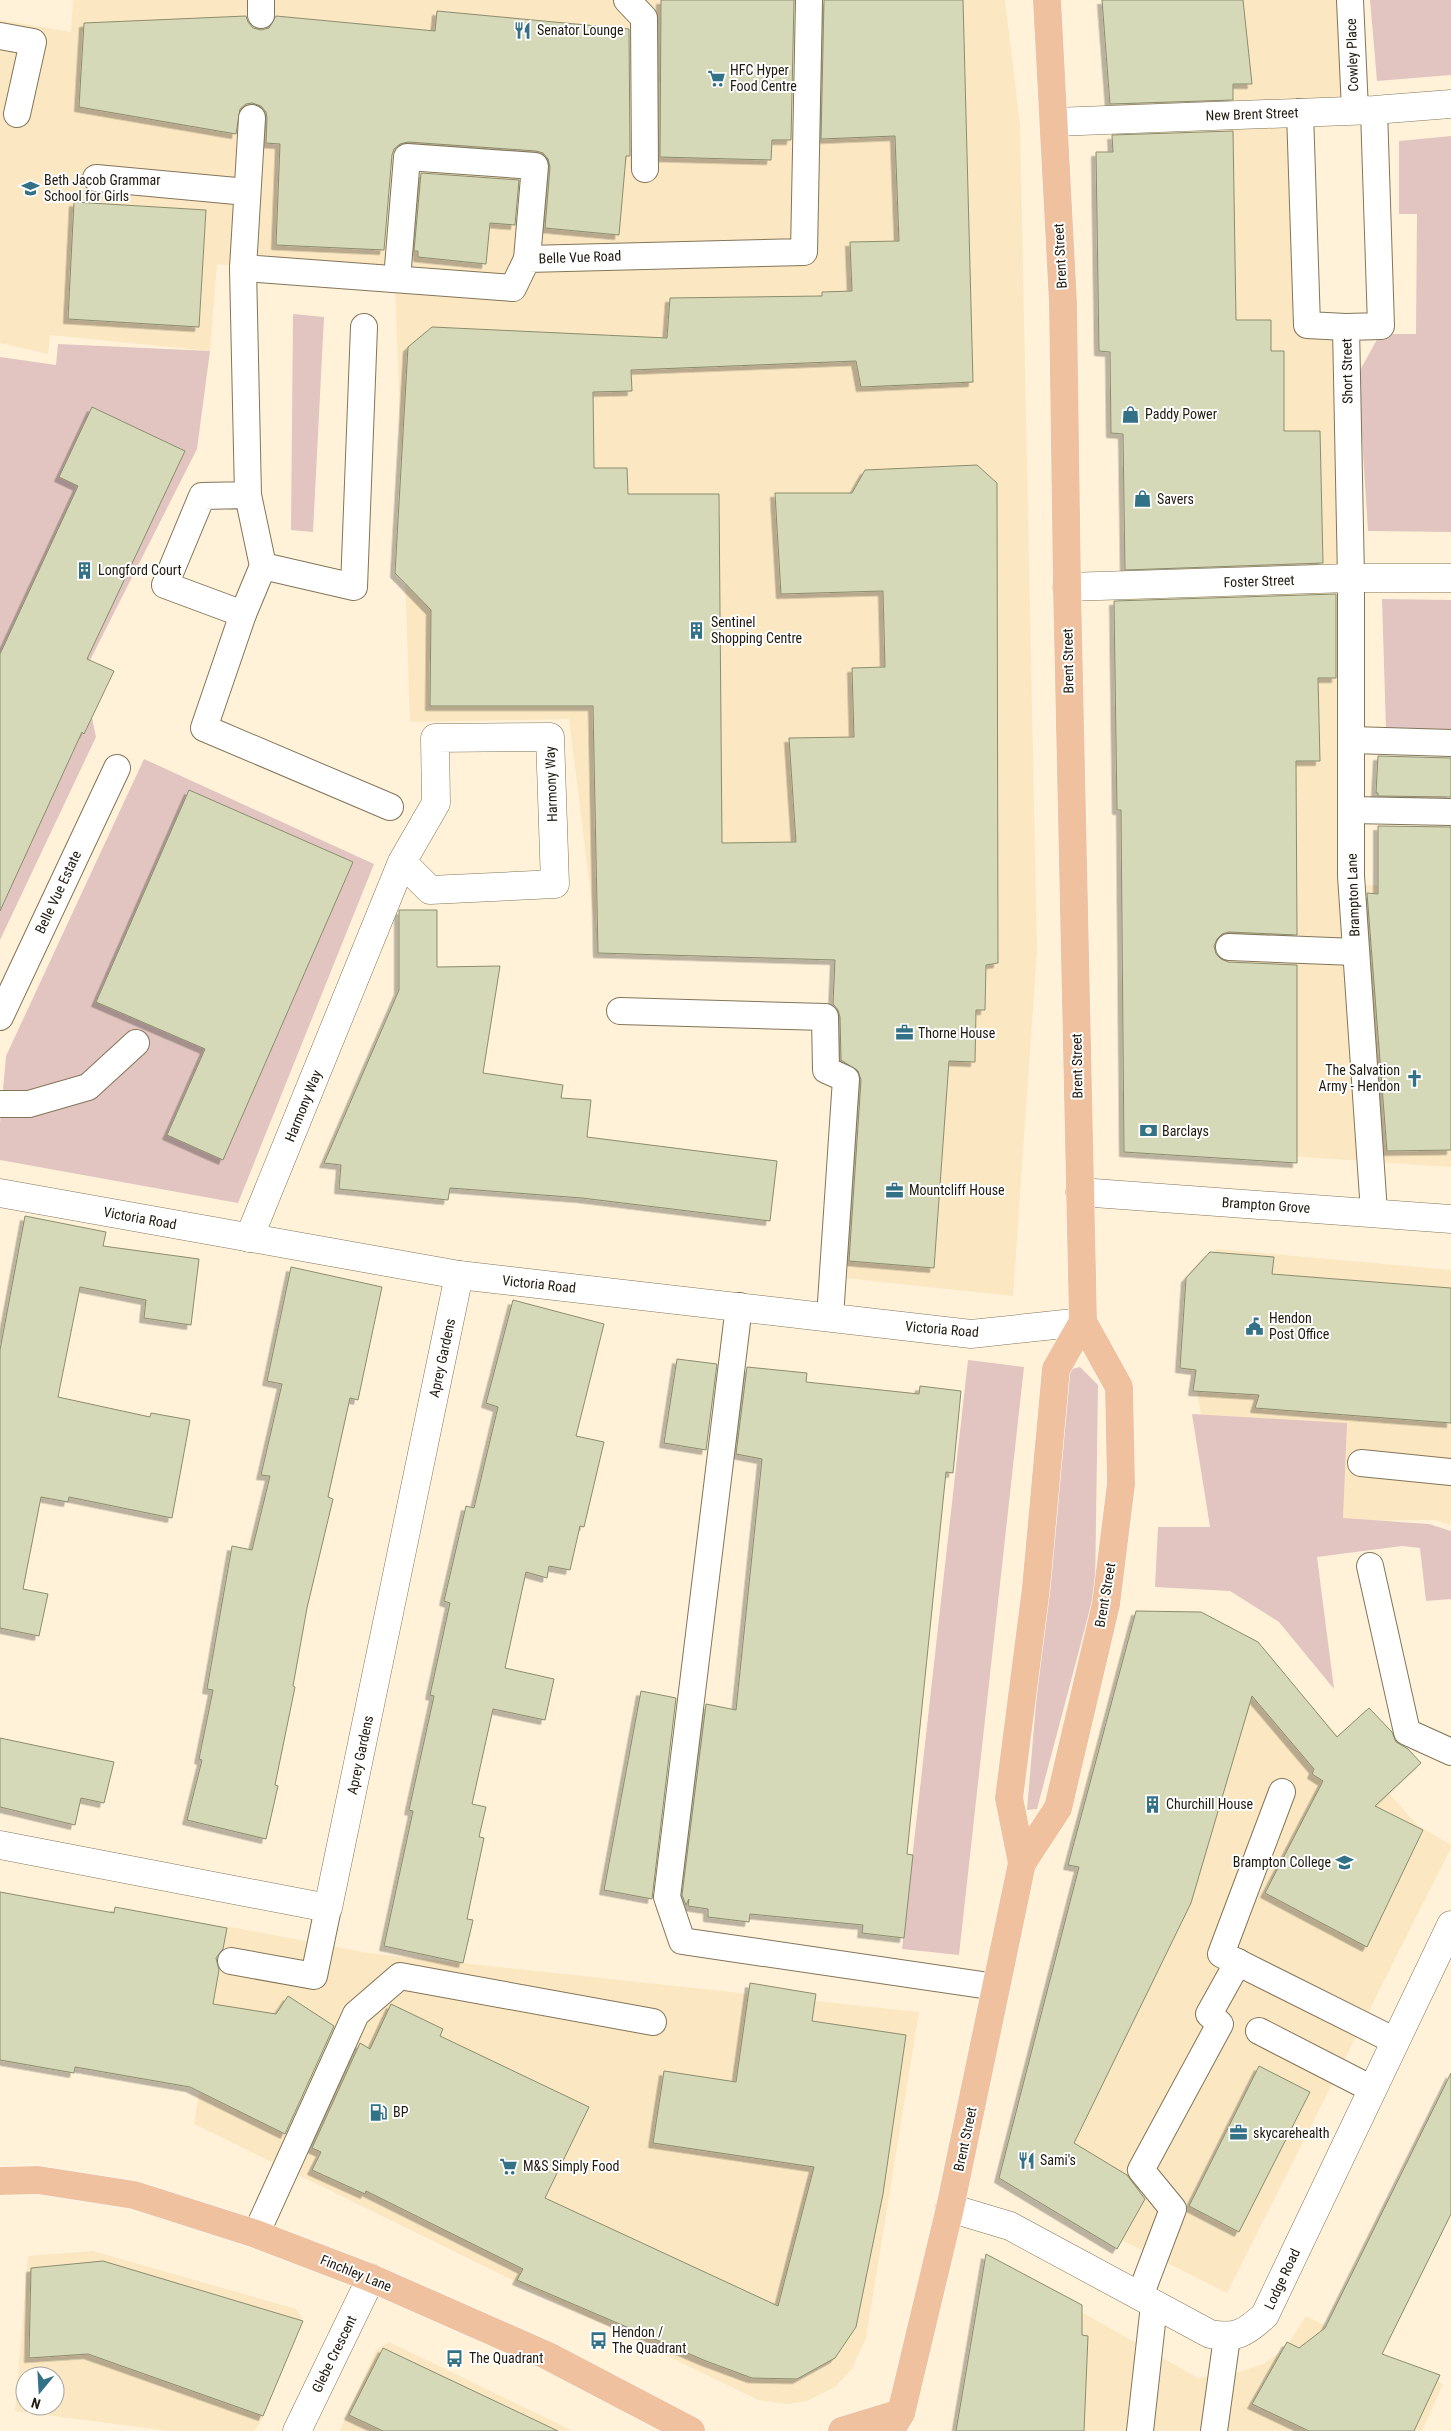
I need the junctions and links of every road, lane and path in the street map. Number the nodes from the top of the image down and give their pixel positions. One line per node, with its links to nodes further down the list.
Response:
1 (627, 0): 12 (lane)
2 (808, 0): 15 (lane, Belle Vue Road)
3 (1047, 0): 11 (main road, Brent Street)
4 (1350, 0): 7 (lane, Cowley Place)
5 (0, 36): 9 (lane)
6 (1451, 104): 7 (street, New Brent Street)
7 (1365, 110): 8 (street, New Brent Street); 19 (lane, Short Street)
8 (1300, 112): 11 (street, New Brent Street); 19 (lane)
9 (17, 114)
10 (252, 118): 14 (lane)
11 (1054, 122): 24 (main road, Brent Street)
12 (645, 169)
13 (96, 178): 14 (lane)
14 (247, 192): 16 (lane)
15 (527, 259): 17 (lane, Belle Vue Road); 17 (lane)
16 (242, 268): 17 (lane, Belle Vue Road); 20 (lane)
17 (397, 279)
18 (364, 327): 21 (lane)
19 (1346, 327): 22 (lane, Short Street)
20 (248, 495): 21 (lane); 25 (lane)
21 (263, 566): 25 (lane)
22 (1351, 578): 23 (street, Foster Street); 24 (street, Foster Street); 26 (lane, Brampton Lane)
23 (1451, 578)
24 (1067, 587): 39 (main road, Brent Street)
25 (243, 614): 29 (lane)
26 (1352, 740): 27 (lane); 30 (lane, Brampton Lane)
27 (1451, 743)
28 (117, 768): 36 (lane, Belle Vue Estate)
29 (390, 807)
30 (1351, 810): 31 (lane); 34 (lane, Brampton Lane)
31 (1451, 812)
32 (402, 862): 32 (street, Harmony Way); 43 (street, Harmony Way)
33 (1230, 947): 34 (lane)
34 (1355, 952): 41 (lane, Brampton Lane)
35 (620, 1010): 46 (lane)
36 (0, 1017)
37 (136, 1043): 38 (lane)
38 (0, 1104)
39 (1080, 1192): 41 (street, Brampton Grove); 47 (main road, Brent Street)
40 (0, 1193): 43 (street, Victoria Road)
41 (1374, 1212): 42 (street, Brampton Grove)
42 (1451, 1219)
43 (250, 1238): 44 (street, Victoria Road)
44 (459, 1275): 45 (street, Victoria Road); 55 (street, Aprey Gardens)
45 (739, 1306): 46 (street, Victoria Road); 59 (lane)
46 (830, 1317): 47 (street, Victoria Road)
47 (1083, 1322): 54 (main road, Brent Street); 54 (main road, Brent Street)
48 (1360, 1463): 49 (lane)
49 (1451, 1472)
50 (1370, 1566): 51 (lane)
51 (1451, 1752)
52 (1282, 1792): 58 (lane)
53 (0, 1846): 55 (street)
54 (1022, 1864): 59 (main road, Brent Street)
55 (328, 1908): 57 (lane)
56 (1451, 1925): 62 (street, Lodge Road)
57 (231, 1961)
58 (1238, 1962): 62 (lane); 68 (lane)
59 (996, 1987): 65 (main road, Brent Street)
60 (653, 2022): 66 (lane)
61 (1259, 2031): 63 (lane)
62 (1395, 2041): 63 (street, Lodge Road)
63 (1372, 2089): 69 (street, Lodge Road)
64 (0, 2181): 66 (main road, Finchley Lane)
65 (950, 2208): 68 (street); 70 (main road, Brent Street)
66 (256, 2234): 67 (main road, Finchley Lane)
67 (371, 2278): 71 (street, Glebe Crescent); 72 (main road, Finchley Lane)
68 (1147, 2301): 69 (street); 74 (lane)
69 (1227, 2337): 75 (lane)
70 (899, 2425): 73 (main road)
71 (297, 2431)
72 (691, 2431)
73 (842, 2431)
74 (1140, 2431)
75 (1214, 2431)

